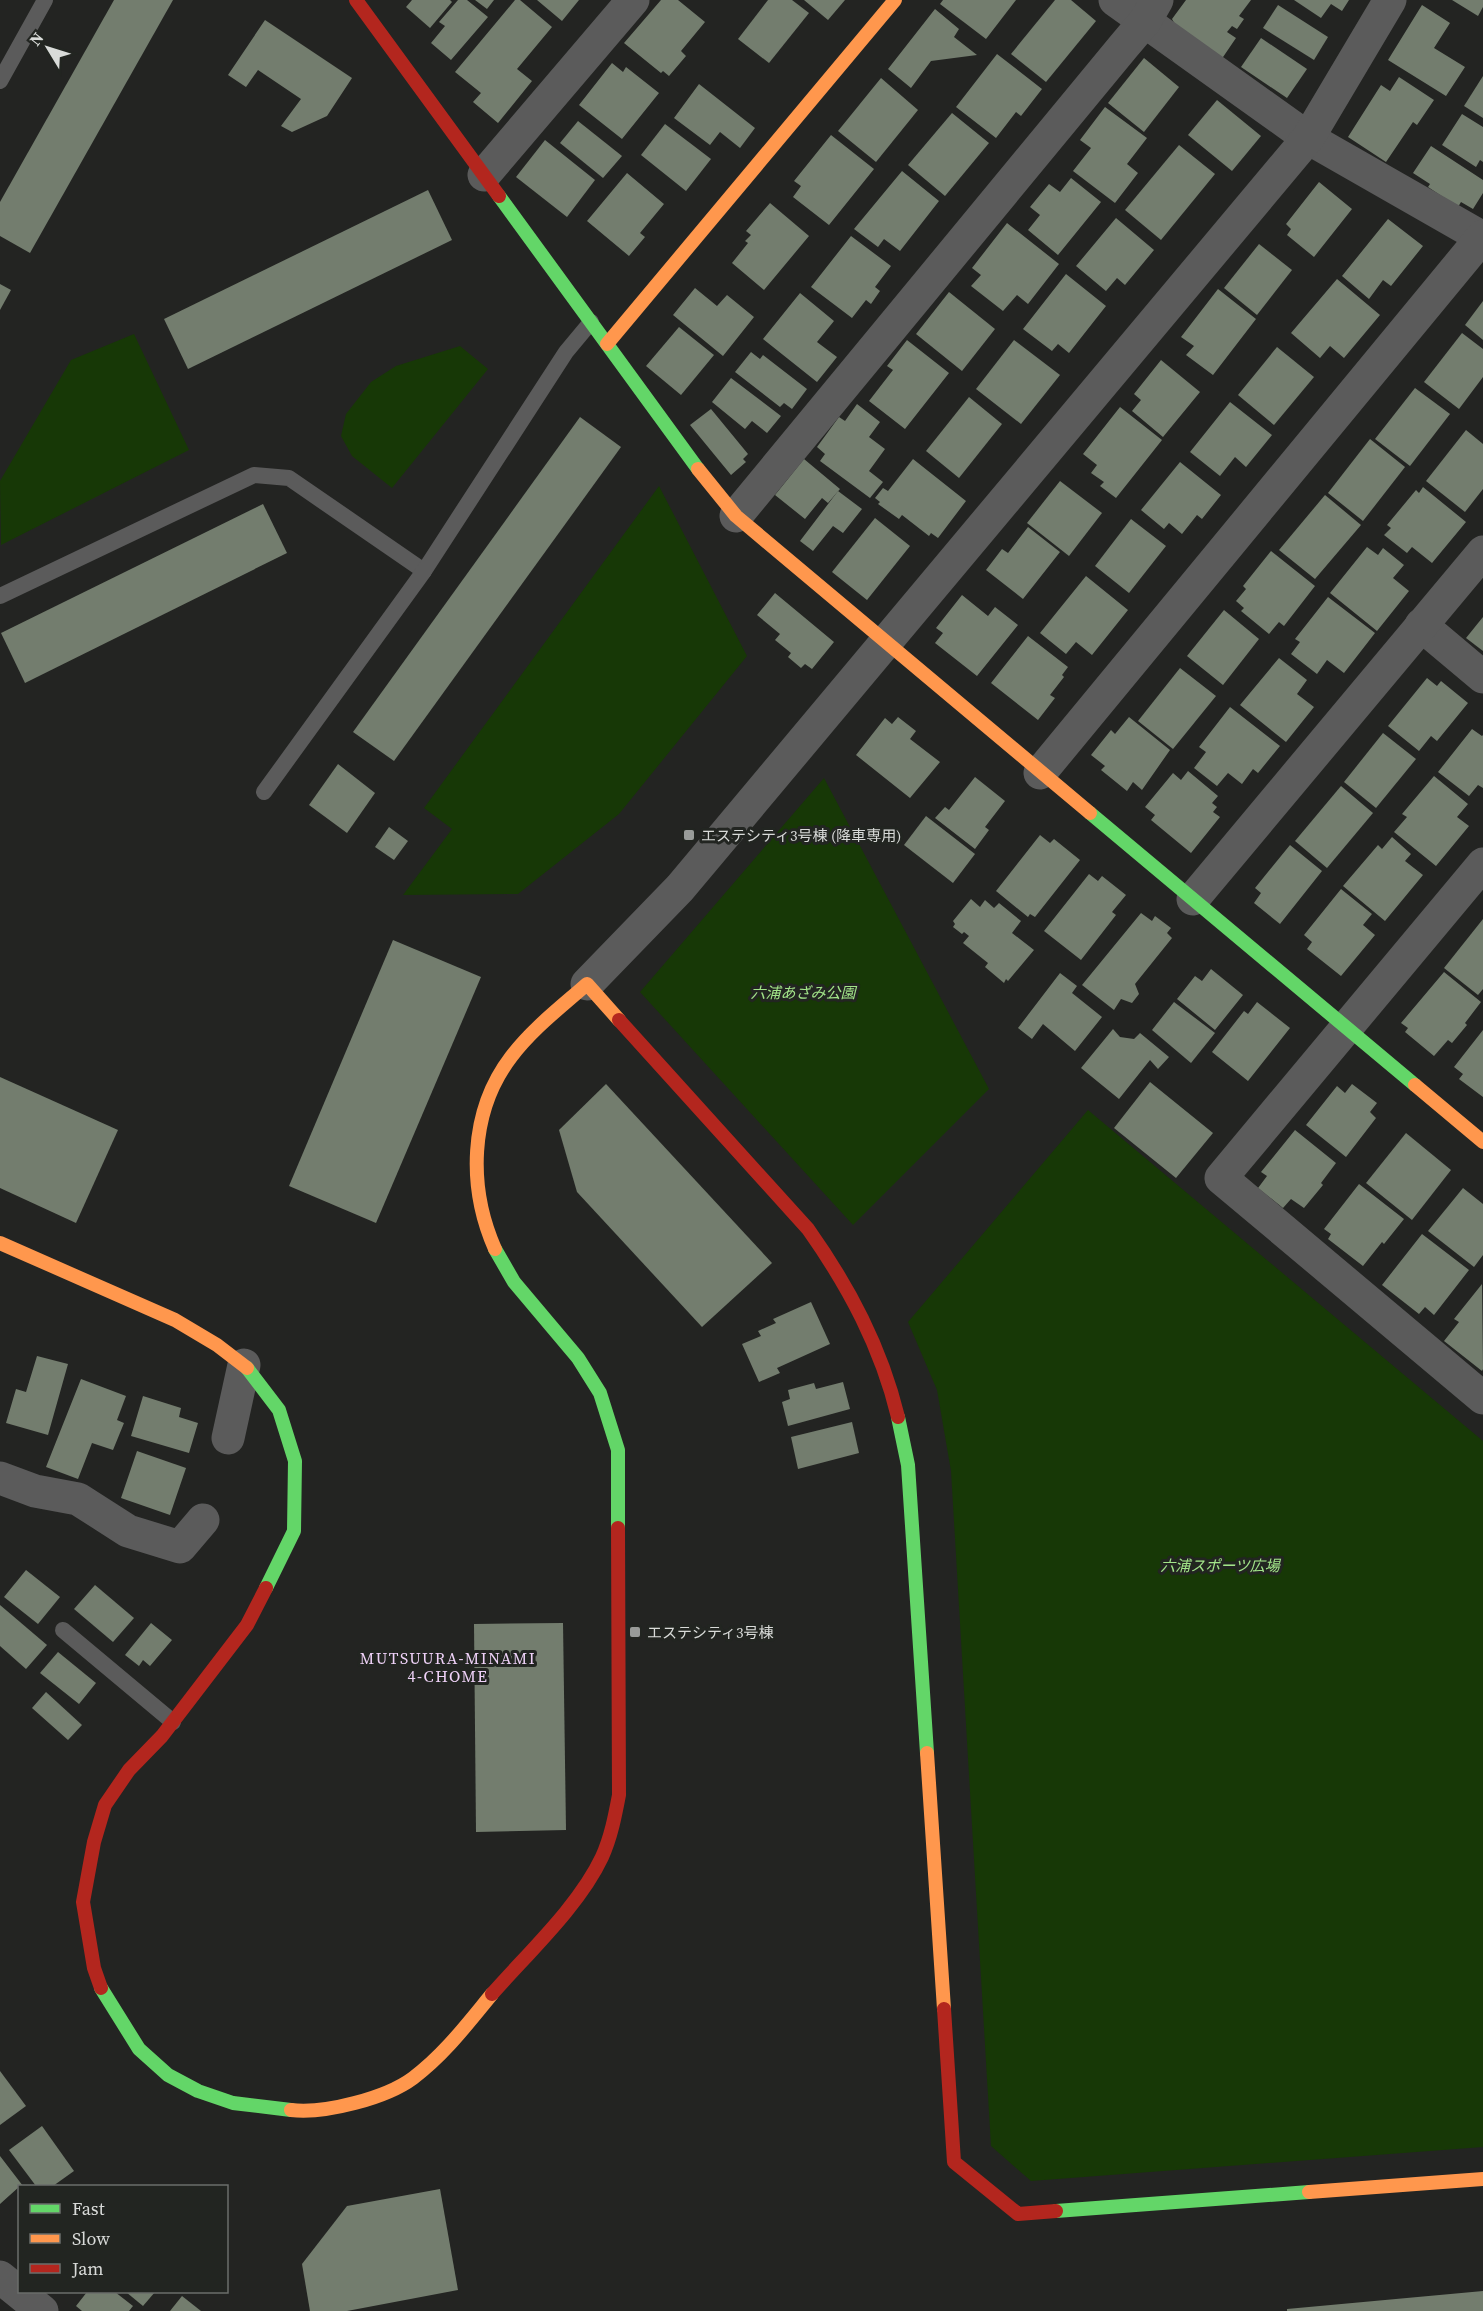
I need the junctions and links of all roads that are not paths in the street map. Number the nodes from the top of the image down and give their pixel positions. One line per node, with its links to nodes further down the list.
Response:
1 (45, 0): 8 (lane)
2 (356, 0): 10 (street)
3 (633, 0): 10 (street)
4 (895, 0): 13 (street)
5 (1115, 0): 7 (street)
6 (1390, 0): 9 (street)
7 (1151, 10): 9 (street); 14 (street)
8 (0, 81)
9 (1308, 138): 11 (street); 19 (street)
10 (484, 175): 12 (street)
11 (1483, 237): 21 (street)
12 (591, 322): 13 (street); 16 (lane)
13 (607, 344): 14 (street)
14 (736, 516): 19 (street)
15 (1483, 552): 18 (street)
16 (424, 571): 17 (lane); 22 (lane)
17 (0, 596)
18 (1421, 625): 20 (street); 24 (street)
19 (886, 643): 21 (street); 25 (street)
20 (1483, 677)
21 (1040, 773): 24 (street)
22 (264, 792)
23 (1483, 864): 26 (street)
24 (1192, 899): 26 (street)
25 (587, 984): 35 (street); 36 (street)
26 (1346, 1028): 27 (street); 30 (street)
27 (1483, 1142)
28 (0, 1243): 29 (street)
29 (244, 1365): 31 (street); 35 (street)
30 (1483, 1398)
31 (228, 1438)
32 (0, 1478): 33 (street)
33 (203, 1520)
34 (63, 1630): 35 (lane)
35 (173, 1722)
36 (1483, 2179)
37 (0, 2277): 38 (street)
38 (18, 2292)
39 (20, 2293): 40 (street)
40 (42, 2311)

